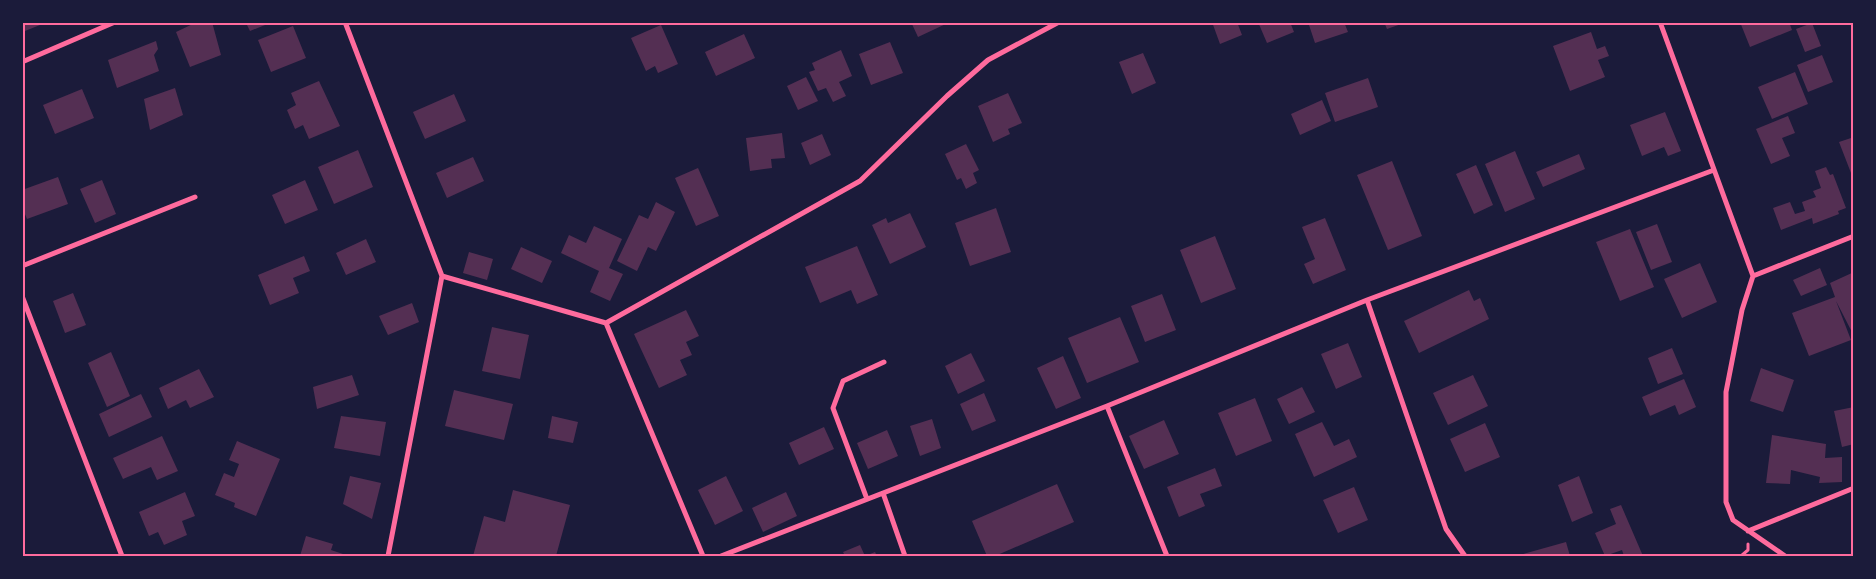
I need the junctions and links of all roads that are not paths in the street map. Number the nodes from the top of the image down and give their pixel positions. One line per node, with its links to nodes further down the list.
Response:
1 (115, 22): 5 (street)
2 (345, 22): 10 (street)
3 (1059, 22): 14 (street)
4 (1660, 22): 6 (street)
5 (22, 62)
6 (1714, 170): 11 (street); 13 (street)
7 (195, 196): 9 (street)
8 (1854, 236): 11 (street)
9 (22, 266)
10 (442, 276): 14 (street); 22 (street)
11 (1753, 276): 20 (street)
12 (22, 296): 21 (street)
13 (1367, 300): 16 (street); 27 (street)
14 (606, 323): 23 (street)
15 (884, 362): 19 (street)
16 (1107, 406): 18 (street); 26 (street)
17 (1854, 488): 20 (street)
18 (883, 493): 19 (street); 25 (street)
19 (868, 499): 24 (street)
20 (1748, 531): 28 (street)
21 (122, 556)
22 (388, 556)
23 (703, 556)
24 (721, 556)
25 (905, 556)
26 (1167, 556)
27 (1465, 556)
28 (1785, 556)

